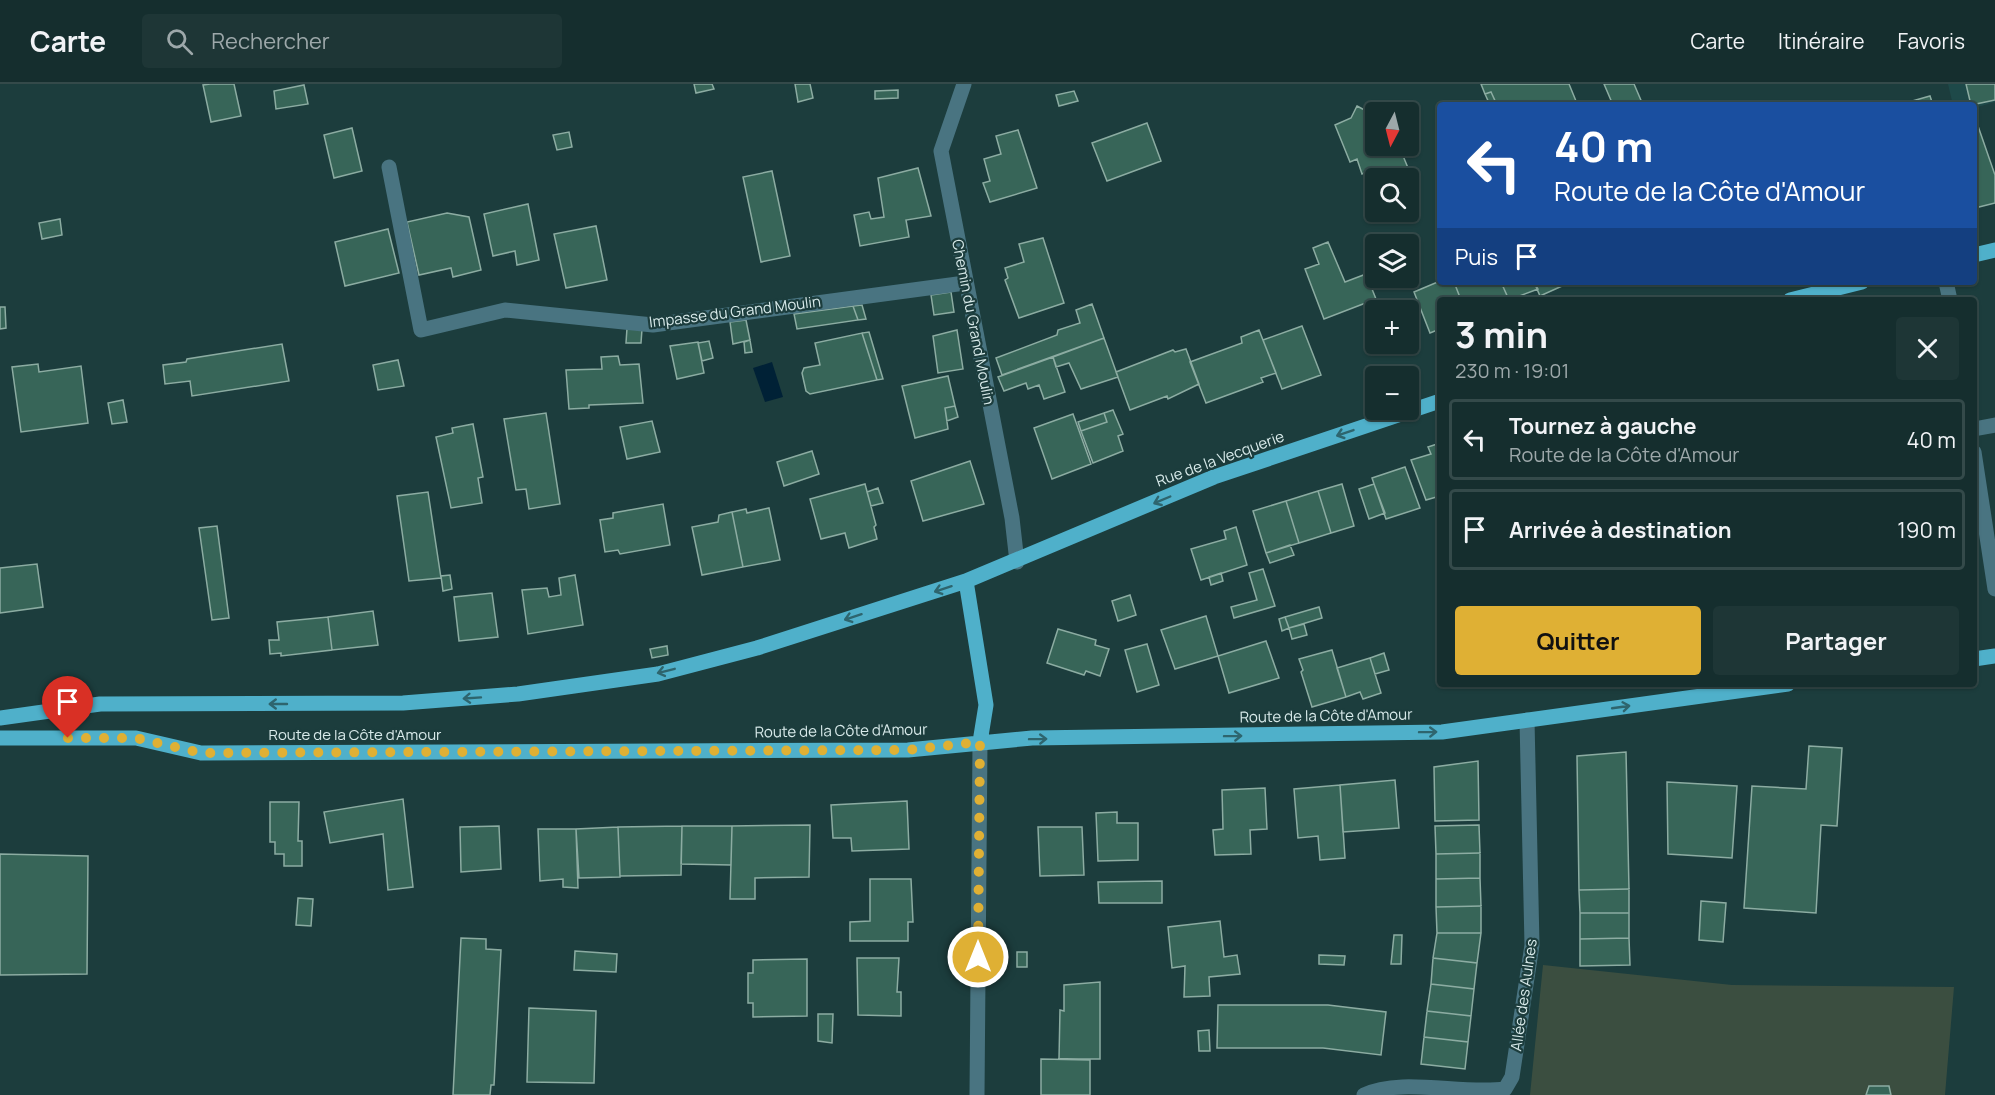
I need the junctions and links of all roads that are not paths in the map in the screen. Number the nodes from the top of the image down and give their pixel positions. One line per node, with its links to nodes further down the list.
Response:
1 (964, 84): 5 (street, Chemin du Grand Moulin)
2 (389, 167): 5 (street, Impasse du Grand Moulin)
3 (1995, 250): 4 (main road)
4 (1977, 254)
5 (965, 283): 12 (street, Chemin du Grand Moulin)
6 (1850, 285): 7 (main road)
7 (1802, 297)
8 (1437, 402): 12 (main road, Rue de la Vecquerie, one-way to 12)
9 (1995, 425): 10 (street)
10 (1977, 428)
11 (1977, 472): 14 (street)
12 (1017, 562): 13 (main road, Route de la Côte d'Amour)
13 (966, 581): 18 (main road, Route de la Côte d'Amour, one-way to 18); 21 (main road)
14 (1995, 589)
15 (1995, 656): 16 (main road)
16 (1977, 658)
17 (1766, 687): 19 (main road, Route de la Côte d'Amour, one-way to 17)
18 (0, 718)
19 (1527, 720): 21 (main road, Route de la Côte d'Amour, one-way to 19); 23 (street, Allée des Aulnes)
20 (0, 738): 21 (main road, Route de la Côte d'Amour)
21 (980, 742): 22 (street)
22 (977, 1095)
23 (1364, 1095)

